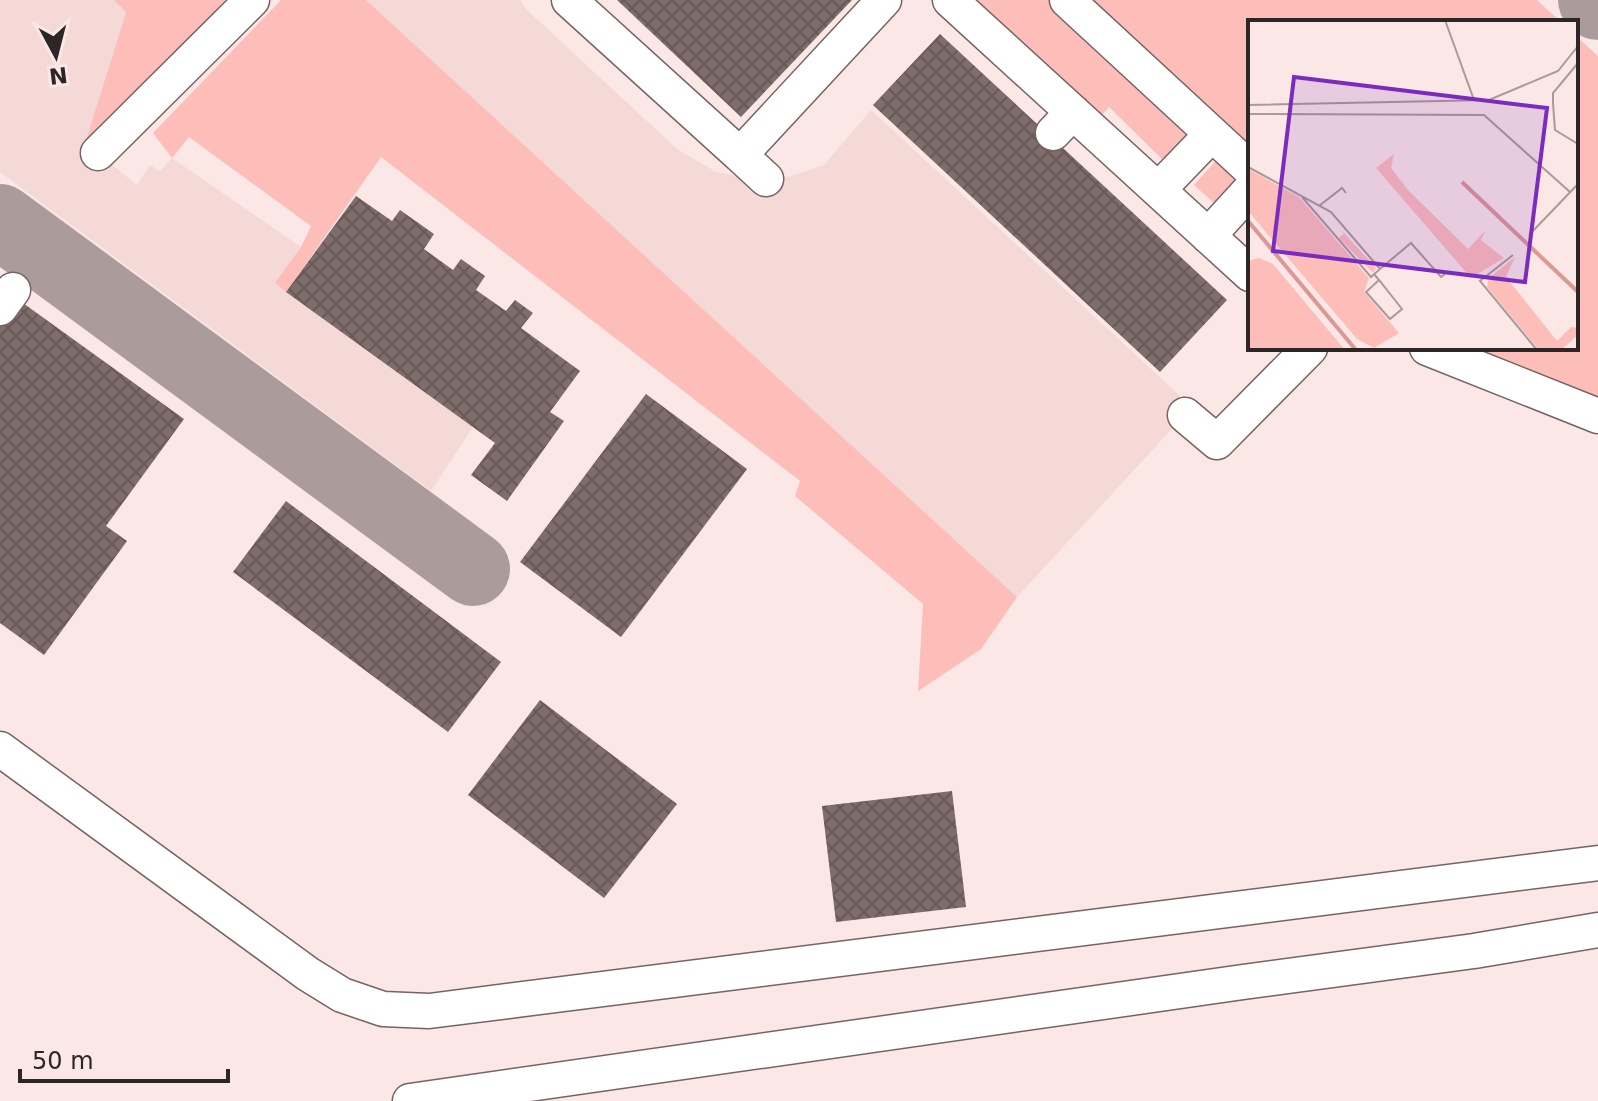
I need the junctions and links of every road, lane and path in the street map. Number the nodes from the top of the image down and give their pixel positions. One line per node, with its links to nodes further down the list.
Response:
1 (252, 0): 7 (street)
2 (569, 0): 8 (street)
3 (884, 0): 8 (street)
4 (950, 0): 11 (street)
5 (1067, 0): 6 (street)
6 (1212, 134): 9 (street); 11 (street)
7 (98, 153)
8 (740, 155): 10 (street)
9 (1248, 167)
10 (766, 179)
11 (1158, 190): 13 (street)
12 (1248, 192): 13 (street)
13 (1208, 236): 14 (street)
14 (1248, 272)
15 (1308, 350): 17 (street)
16 (1442, 352): 18 (street)
17 (1185, 415)
18 (1598, 416)
19 (0, 749): 20 (street)
20 (1598, 863)
21 (1598, 930): 22 (street)
22 (462, 1098): 23 (street)
23 (410, 1101)

